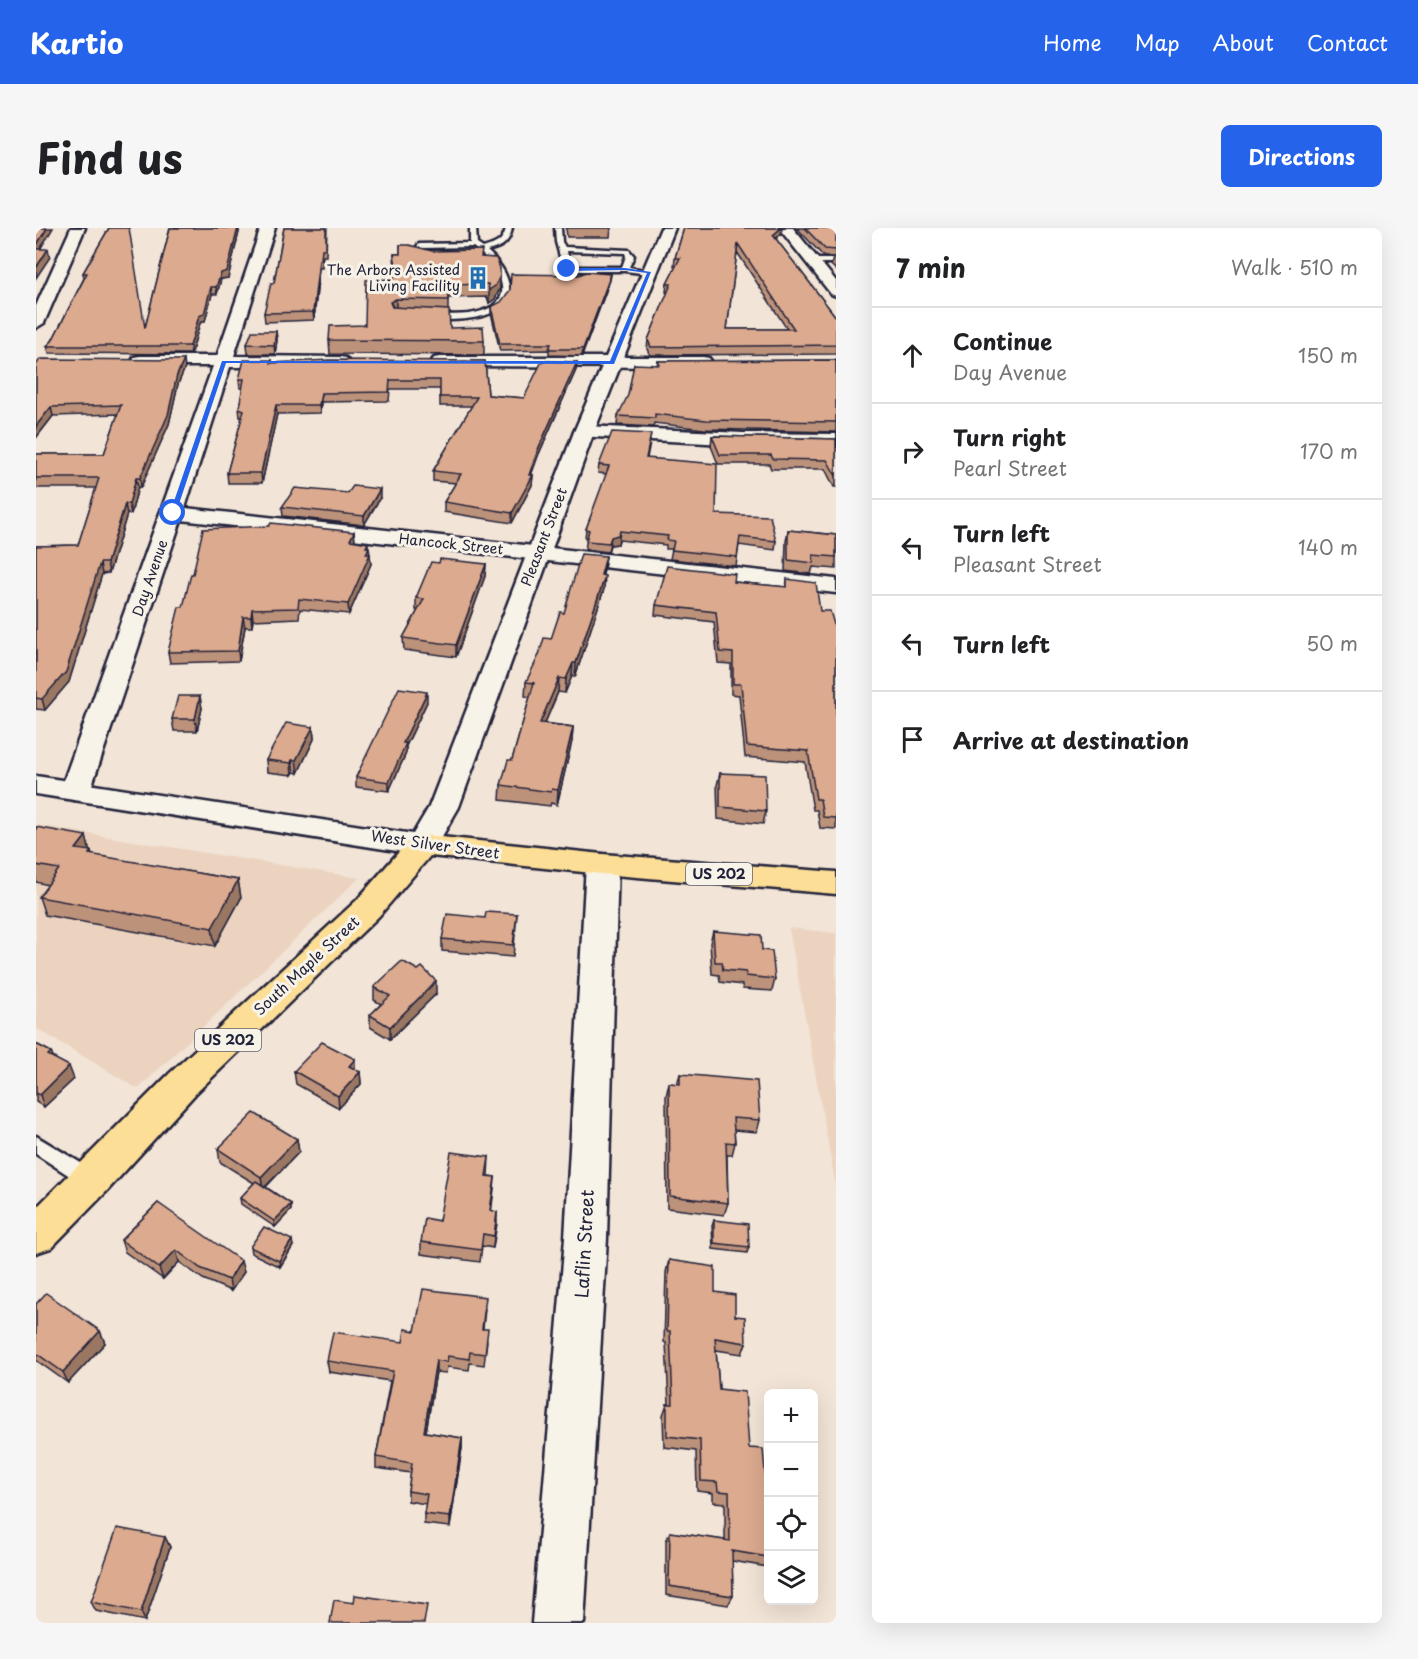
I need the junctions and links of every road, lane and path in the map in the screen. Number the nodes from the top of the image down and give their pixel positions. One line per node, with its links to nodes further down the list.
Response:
1 (78, 228): 22 (street)
2 (268, 228): 24 (street, Day Avenue)
3 (473, 228): 8 (lane)
4 (509, 228): 10 (lane)
5 (558, 228): 9 (lane)
6 (668, 228): 15 (street, Pleasant Street)
7 (786, 228): 13 (street)
8 (474, 245): 10 (lane); 11 (lane)
9 (563, 249): 12 (lane); 16 (lane)
10 (483, 250): 17 (lane)
11 (432, 259)
12 (629, 260): 15 (lane); 16 (lane)
13 (812, 261): 14 (lane); 20 (street)
14 (836, 261)
15 (647, 266): 16 (lane); 19 (lane); 28 (street, Pleasant Street)
16 (625, 269)
17 (505, 276): 18 (lane); 21 (lane)
18 (517, 277)
19 (564, 277)
20 (836, 291)
21 (417, 316)
22 (36, 323)
23 (120, 361): 24 (street)
24 (224, 362): 25 (street); 31 (street, Day Avenue)
25 (352, 362)
26 (422, 362): 28 (street)
27 (720, 362): 28 (street)
28 (612, 363): 29 (street, Pleasant Street)
29 (584, 432): 30 (street); 32 (street, Pleasant Street)
30 (836, 440)
31 (173, 513): 32 (street, Hancock Street); 35 (street, Day Avenue)
32 (537, 554): 33 (street, Hancock Street); 36 (street, Pleasant Street)
33 (836, 586)
34 (36, 784): 35 (street, West Silver Street)
35 (75, 791): 36 (street, West Silver Street)
36 (422, 845): 37 (highway, West Silver Street / US 202); 40 (highway, South Maple Street / US 202)
37 (602, 864): 38 (highway, West Silver Street / US 202); 42 (street, Laflin Street)
38 (835, 886)
39 (36, 1144): 40 (lane)
40 (92, 1180): 41 (highway, South Maple Street / US 202)
41 (36, 1235)
42 (558, 1623)

